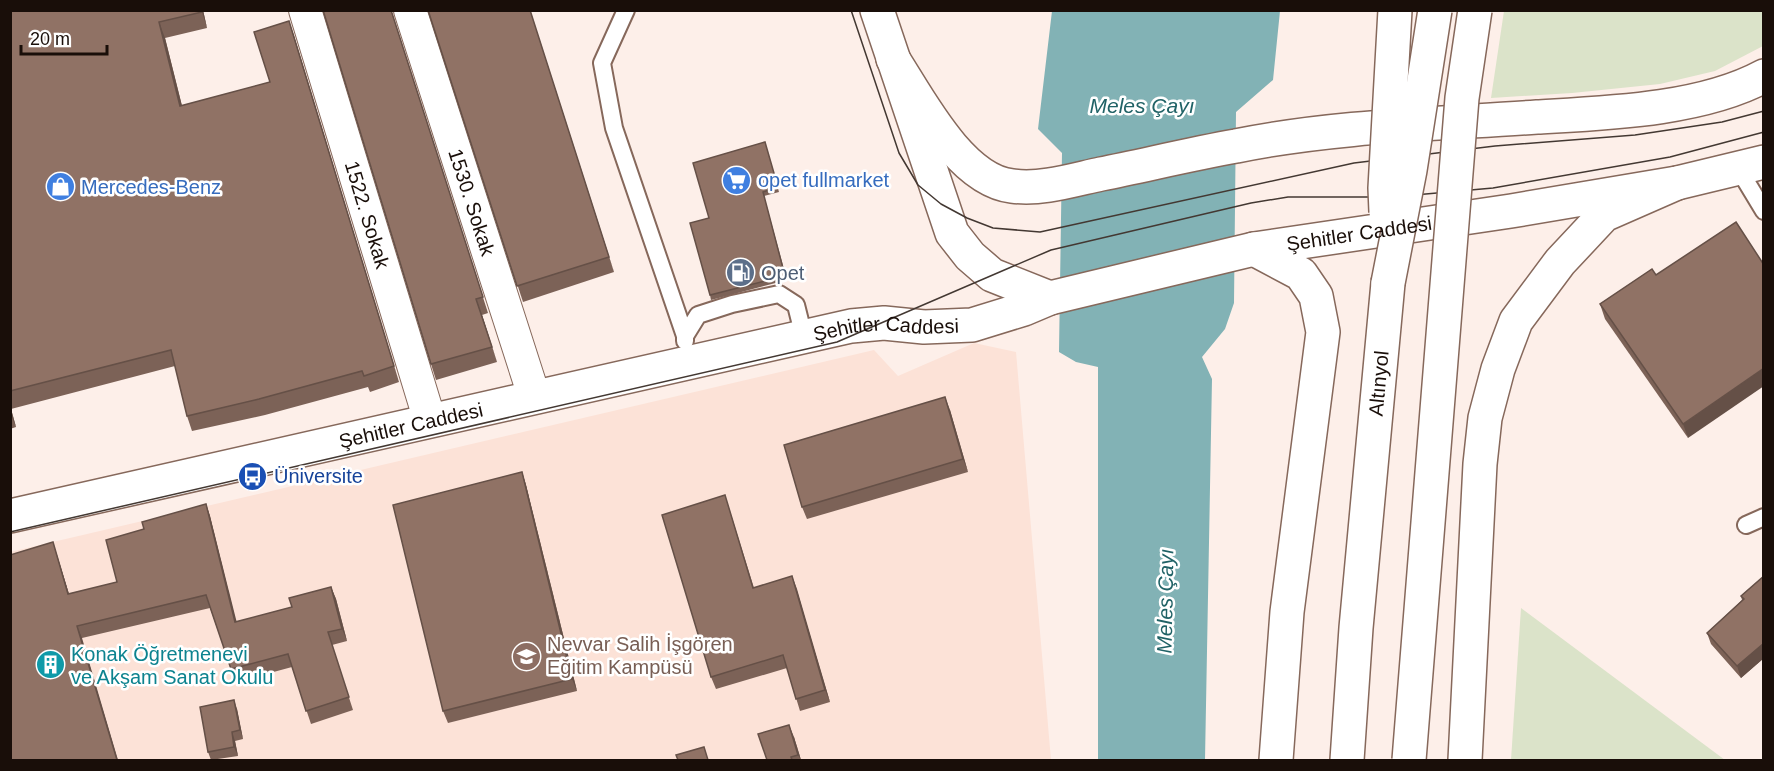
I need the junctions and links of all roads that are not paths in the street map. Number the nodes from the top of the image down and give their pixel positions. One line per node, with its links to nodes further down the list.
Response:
1 (305, 10): 19 (street, 1522. Sokak)
2 (410, 10): 18 (street, 1530. Sokak)
3 (626, 10): 17 (lane)
4 (877, 10): 8 (main road)
5 (1395, 10): 14 (main road, bridge)
6 (1435, 10): 14 (main road, Altınyol, bridge)
7 (1475, 10): 25 (main road, bridge)
8 (893, 59): 9 (main road); 15 (main road)
9 (1764, 76)
10 (1751, 165): 11 (main road, Şehitler Caddesi); 12 (lane)
11 (1677, 183): 13 (main road, Şehitler Caddesi); 26 (main road)
12 (1764, 211)
13 (1254, 249): 15 (main road, Şehitler Caddesi); 23 (main road)
14 (1388, 283): 24 (main road, Altınyol)
15 (1050, 298): 16 (main road, Şehitler Caddesi)
16 (804, 337): 17 (main road, Şehitler Caddesi); 17 (lane)
17 (685, 349): 18 (main road, Şehitler Caddesi)
18 (534, 396): 19 (main road, Şehitler Caddesi)
19 (430, 420): 20 (main road, Şehitler Caddesi)
20 (10, 516)
21 (1764, 518): 22 (lane)
22 (1746, 525)
23 (1276, 760)
24 (1347, 760)
25 (1408, 760)
26 (1465, 760)

